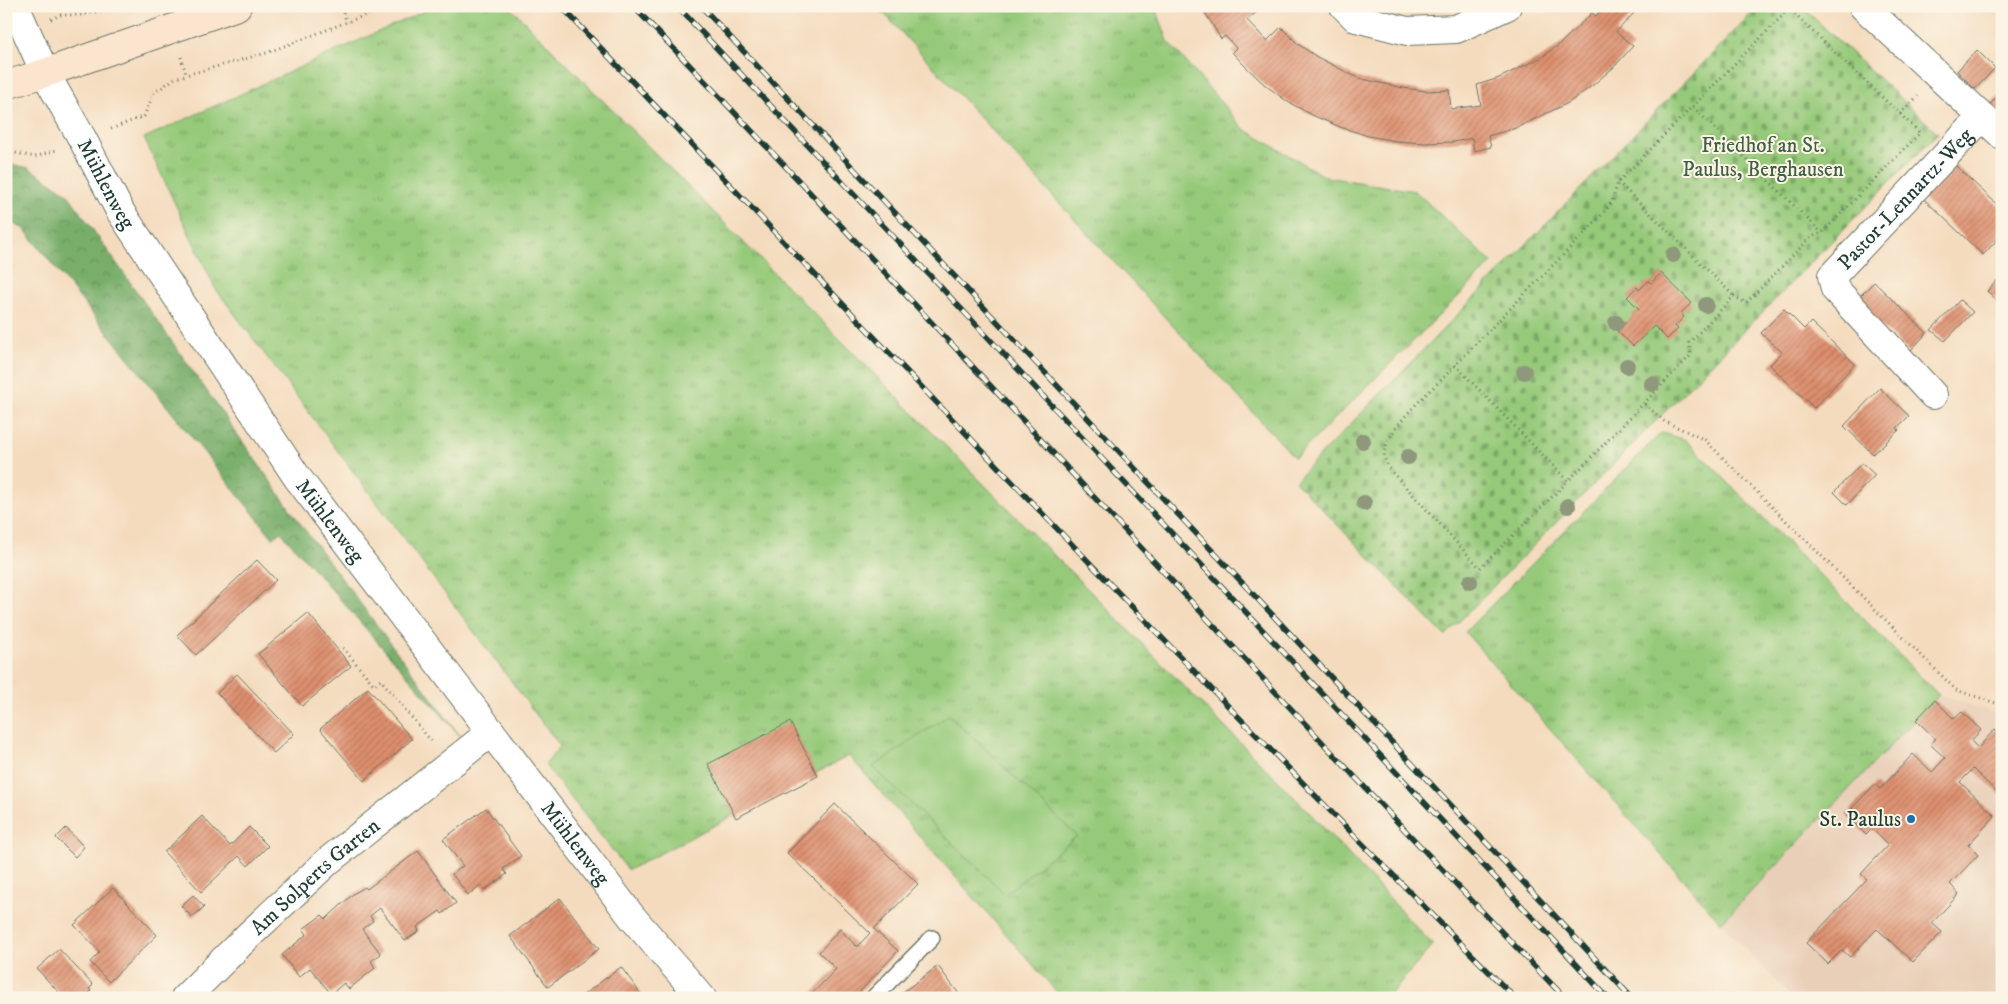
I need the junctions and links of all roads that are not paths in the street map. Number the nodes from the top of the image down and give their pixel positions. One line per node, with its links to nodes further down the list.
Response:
1 (237, 6): 6 (main road)
2 (1344, 6): 3 (street)
3 (1507, 6)
4 (1863, 6): 8 (street)
5 (20, 17): 6 (street, Mühlenweg)
6 (45, 73): 7 (main road); 11 (street, Mühlenweg)
7 (6, 84)
8 (1982, 116): 9 (street); 10 (street, Pastor-Lennartz-Weg)
9 (2002, 135)
10 (1933, 395)
11 (491, 732): 13 (street, Am Solperts Garten); 14 (street, Mühlenweg)
12 (932, 938): 15 (lane)
13 (185, 998)
14 (702, 998)
15 (873, 998)

